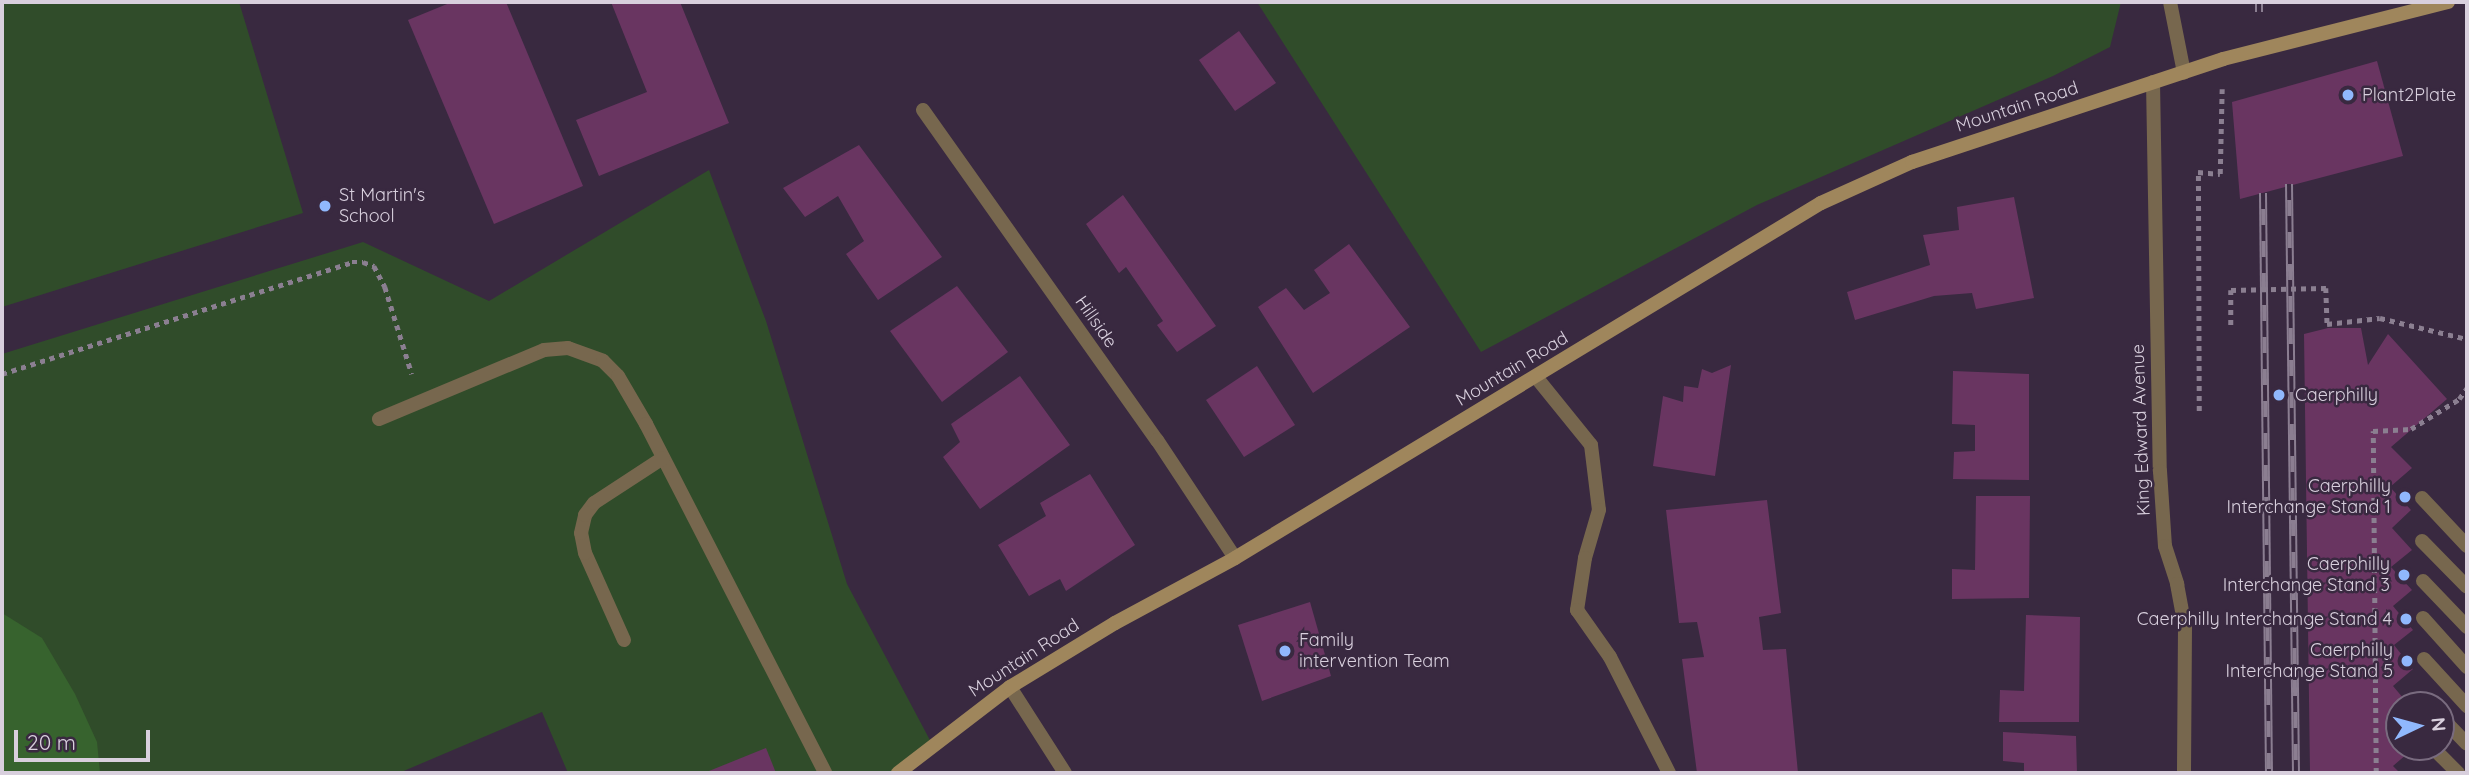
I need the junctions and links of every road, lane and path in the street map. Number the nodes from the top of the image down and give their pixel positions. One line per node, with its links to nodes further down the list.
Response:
1 (2170, 2): 4 (street)
2 (2448, 2): 3 (main road, Mountain Road)
3 (2223, 59): 4 (main road, Mountain Road); 13 (path)
4 (2184, 73): 5 (main road, Mountain Road)
5 (2153, 82): 10 (main road, Mountain Road); 33 (street, King Edward Avenue)
6 (923, 110): 19 (street, Hillside)
7 (2231, 327): 8 (path, bridge)
8 (2467, 339)
9 (2, 374): 12 (path)
10 (1536, 377): 19 (main road, Mountain Road); 32 (street)
11 (2467, 388): 34 (path)
12 (421, 401): 14 (street); 15 (street)
13 (2199, 411)
14 (379, 419)
15 (663, 458): 24 (street); 29 (street)
16 (2422, 498): 18 (street)
17 (2422, 541): 21 (street)
18 (2467, 546)
19 (1235, 558): 27 (main road, Mountain Road)
20 (2423, 581): 23 (street)
21 (2467, 587)
22 (2423, 618): 26 (street)
23 (2467, 627)
24 (624, 640)
25 (2424, 659): 28 (street)
26 (2467, 667)
27 (1010, 687): 30 (main road, Mountain Road); 31 (street)
28 (2467, 706)
29 (825, 773)
30 (898, 773)
31 (1065, 773)
32 (1669, 773)
33 (2184, 773)
34 (2376, 773)

